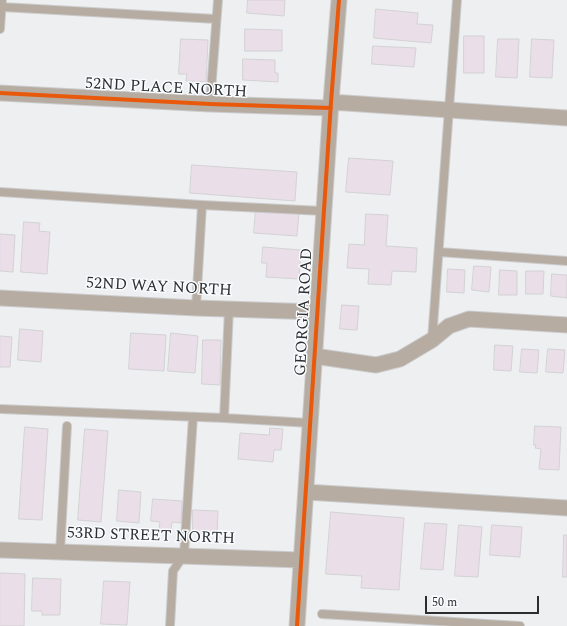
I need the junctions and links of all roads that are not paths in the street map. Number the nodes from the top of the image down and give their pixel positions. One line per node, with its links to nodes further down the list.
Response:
1 (218, 0): 5 (lane)
2 (339, 0): 9 (street, GEORGIA ROAD)
3 (457, 0): 10 (lane)
4 (2, 3): 5 (lane); 6 (lane)
5 (216, 19): 8 (lane)
6 (0, 29)
7 (0, 93): 8 (street, 52ND PLACE NORTH)
8 (210, 104): 9 (street, 52ND PLACE NORTH)
9 (331, 105): 10 (street, 52ND PLACE NORTH); 14 (street, GEORGIA ROAD)
10 (448, 111): 11 (street, 52ND PLACE NORTH); 15 (lane)
11 (567, 118)
12 (0, 192): 13 (lane)
13 (202, 205): 14 (lane); 18 (lane)
14 (323, 211): 20 (street, GEORGIA ROAD)
15 (439, 252): 16 (lane); 22 (lane)
16 (567, 261)
17 (0, 298): 18 (street, 52ND WAY NORTH)
18 (196, 308): 19 (street, 52ND WAY NORTH)
19 (229, 309): 20 (street, 52ND WAY NORTH); 26 (lane)
20 (317, 312): 23 (street, GEORGIA ROAD)
21 (567, 325): 22 (street)
22 (432, 340): 23 (street)
23 (314, 356): 27 (street, GEORGIA ROAD)
24 (0, 409): 25 (lane)
25 (193, 417): 26 (lane); 33 (lane)
26 (224, 418): 27 (lane)
27 (310, 423): 29 (street, GEORGIA ROAD)
28 (67, 426): 32 (lane)
29 (306, 492): 30 (street); 34 (street, GEORGIA ROAD)
30 (567, 508)
31 (0, 550): 32 (street, 53RD STREET NORTH)
32 (60, 552): 33 (street, 53RD STREET NORTH)
33 (184, 556): 34 (street, 53RD STREET NORTH); 36 (lane)
34 (301, 560): 37 (street, GEORGIA ROAD)
35 (322, 614): 38 (lane)
36 (170, 626)
37 (297, 626)
38 (520, 626)

